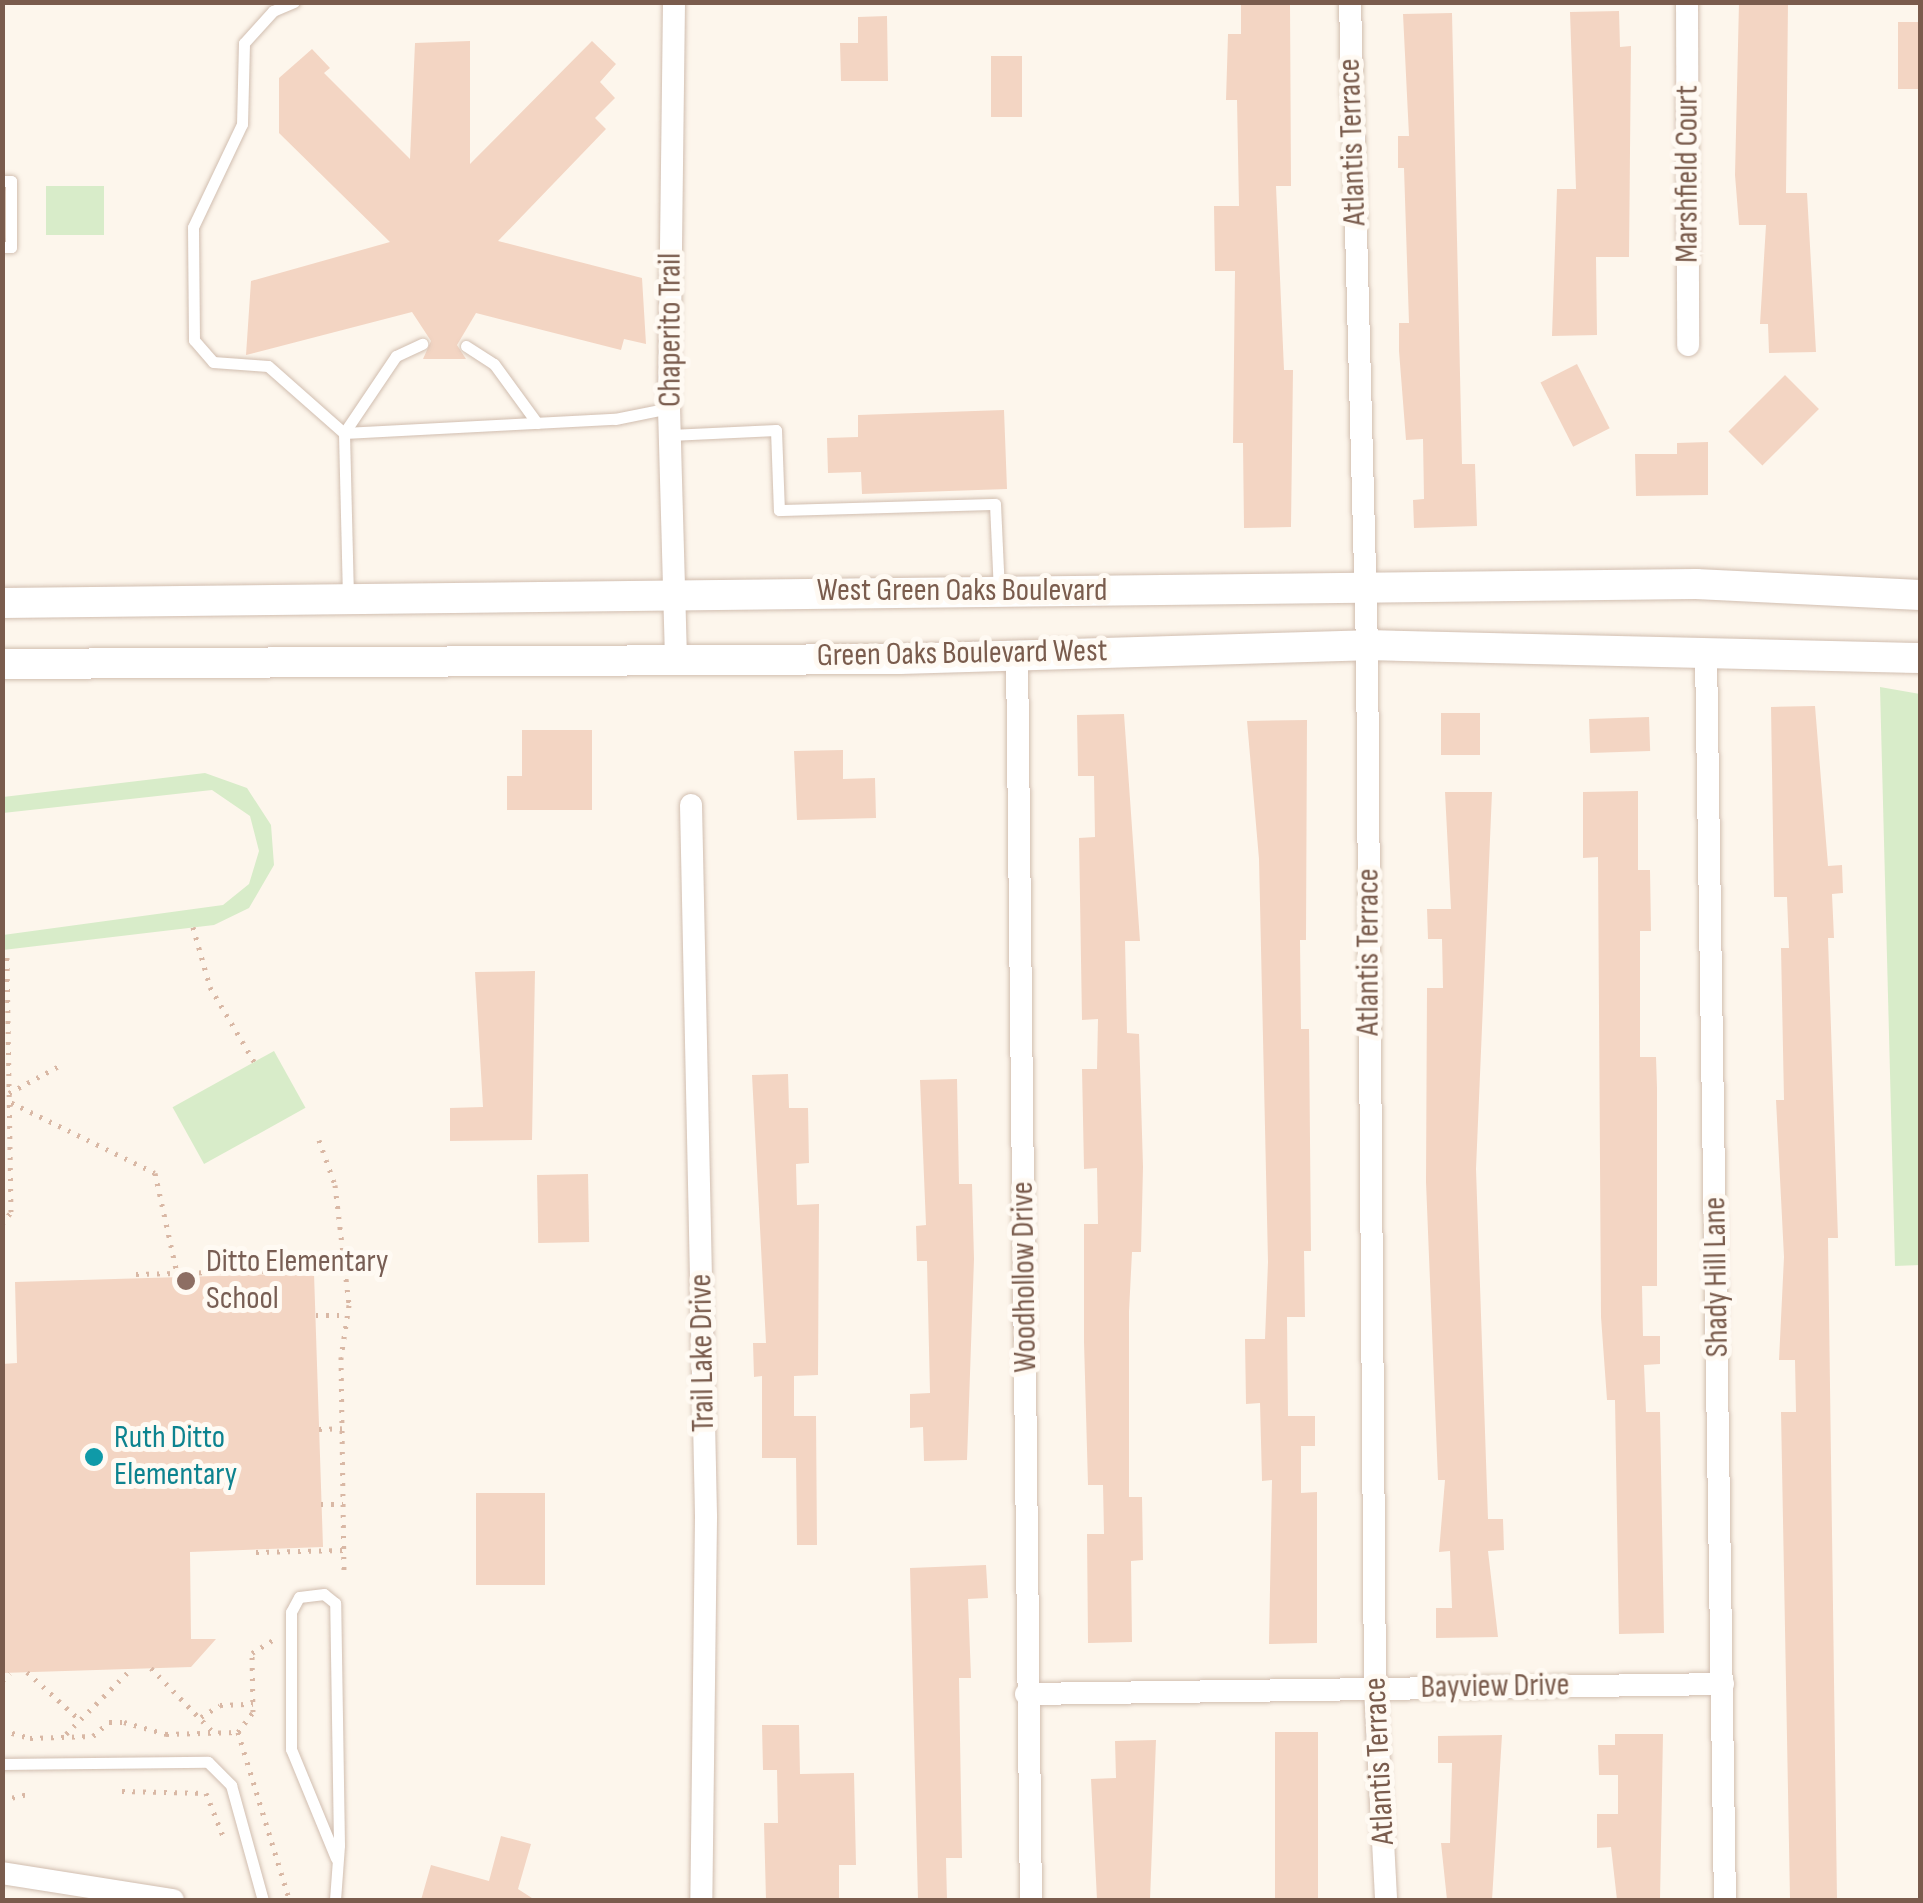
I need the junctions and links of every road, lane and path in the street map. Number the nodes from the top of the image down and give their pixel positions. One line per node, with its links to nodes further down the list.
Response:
1 (294, 2): 12 (lane)
2 (674, 2): 10 (street, Chaperito Trail)
3 (1350, 2): 14 (street, Atlantis Terrace)
4 (1688, 2): 8 (street, Marshfield Court)
5 (2, 180): 6 (lane)
6 (2, 246)
7 (422, 344): 12 (lane)
8 (1688, 344)
9 (466, 346): 11 (lane)
10 (669, 408): 11 (lane); 13 (street, Chaperito Trail)
11 (537, 423): 12 (lane)
12 (344, 432): 18 (lane)
13 (670, 435): 15 (street, Chaperito Trail); 16 (lane)
14 (1365, 588): 16 (main road, West Green Oaks Boulevard); 17 (main road, West Green Oaks Boulevard); 20 (street, Atlantis Terrace)
15 (674, 592): 16 (main road, West Green Oaks Boulevard); 18 (main road, West Green Oaks Boulevard); 23 (street, Chaperito Trail)
16 (999, 592)
17 (1920, 595)
18 (348, 599): 19 (main road, West Green Oaks Boulevard)
19 (2, 603)
20 (1367, 644): 21 (main road, Green Oaks Boulevard West); 22 (main road, Green Oaks Boulevard West); 53 (street, Atlantis Terrace)
21 (1016, 652): 23 (main road, Green Oaks Boulevard West); 54 (street, Woodhollow Drive)
22 (1706, 653): 24 (main road, Green Oaks Boulevard West); 52 (street, Shady Hill Lane)
23 (676, 657): 25 (main road, Green Oaks Boulevard West)
24 (1920, 658)
25 (2, 664)
26 (691, 805): 73 (street, Trail Lake Drive)
27 (193, 927): 29 (path)
28 (7, 950): 31 (path)
29 (255, 1062)
30 (59, 1066): 31 (path)
31 (7, 1096): 33 (path); 35 (path)
32 (319, 1140): 34 (path)
33 (2, 1224)
34 (345, 1269): 35 (path); 38 (path)
35 (176, 1273): 36 (path)
36 (136, 1274)
37 (316, 1315): 38 (path)
38 (347, 1315): 39 (path)
39 (342, 1428): 40 (path); 42 (path)
40 (318, 1429)
41 (321, 1504): 42 (path)
42 (343, 1504): 43 (path)
43 (344, 1550): 44 (path); 45 (path)
44 (256, 1552)
45 (344, 1572)
46 (273, 1627): 55 (path)
47 (151, 1668): 56 (path)
48 (130, 1669): 57 (path)
49 (10, 1672): 51 (path)
50 (28, 1672): 57 (path)
51 (2, 1682)
52 (1723, 1684): 53 (street, Bayview Drive); 76 (street, Shady Hill Lane)
53 (1374, 1688): 54 (street, Bayview Drive); 75 (street, Atlantis Terrace)
54 (1026, 1694): 74 (street, Woodhollow Drive)
55 (253, 1704): 56 (path); 59 (path)
56 (201, 1717): 60 (path)
57 (80, 1720): 61 (path)
58 (2, 1730): 61 (path)
59 (238, 1732): 60 (path); 69 (path)
60 (214, 1733): 61 (path)
61 (64, 1736)
62 (2, 1764): 71 (lane)
63 (122, 1791): 66 (path)
64 (28, 1794): 65 (path)
65 (2, 1800)
66 (224, 1839)
67 (336, 1858): 67 (lane); 72 (lane)
68 (2, 1872): 70 (street)
69 (289, 1899)
70 (172, 1900)
71 (263, 1900)
72 (335, 1900)
73 (701, 1900)
74 (1031, 1900)
75 (1386, 1900)
76 (1725, 1900)

